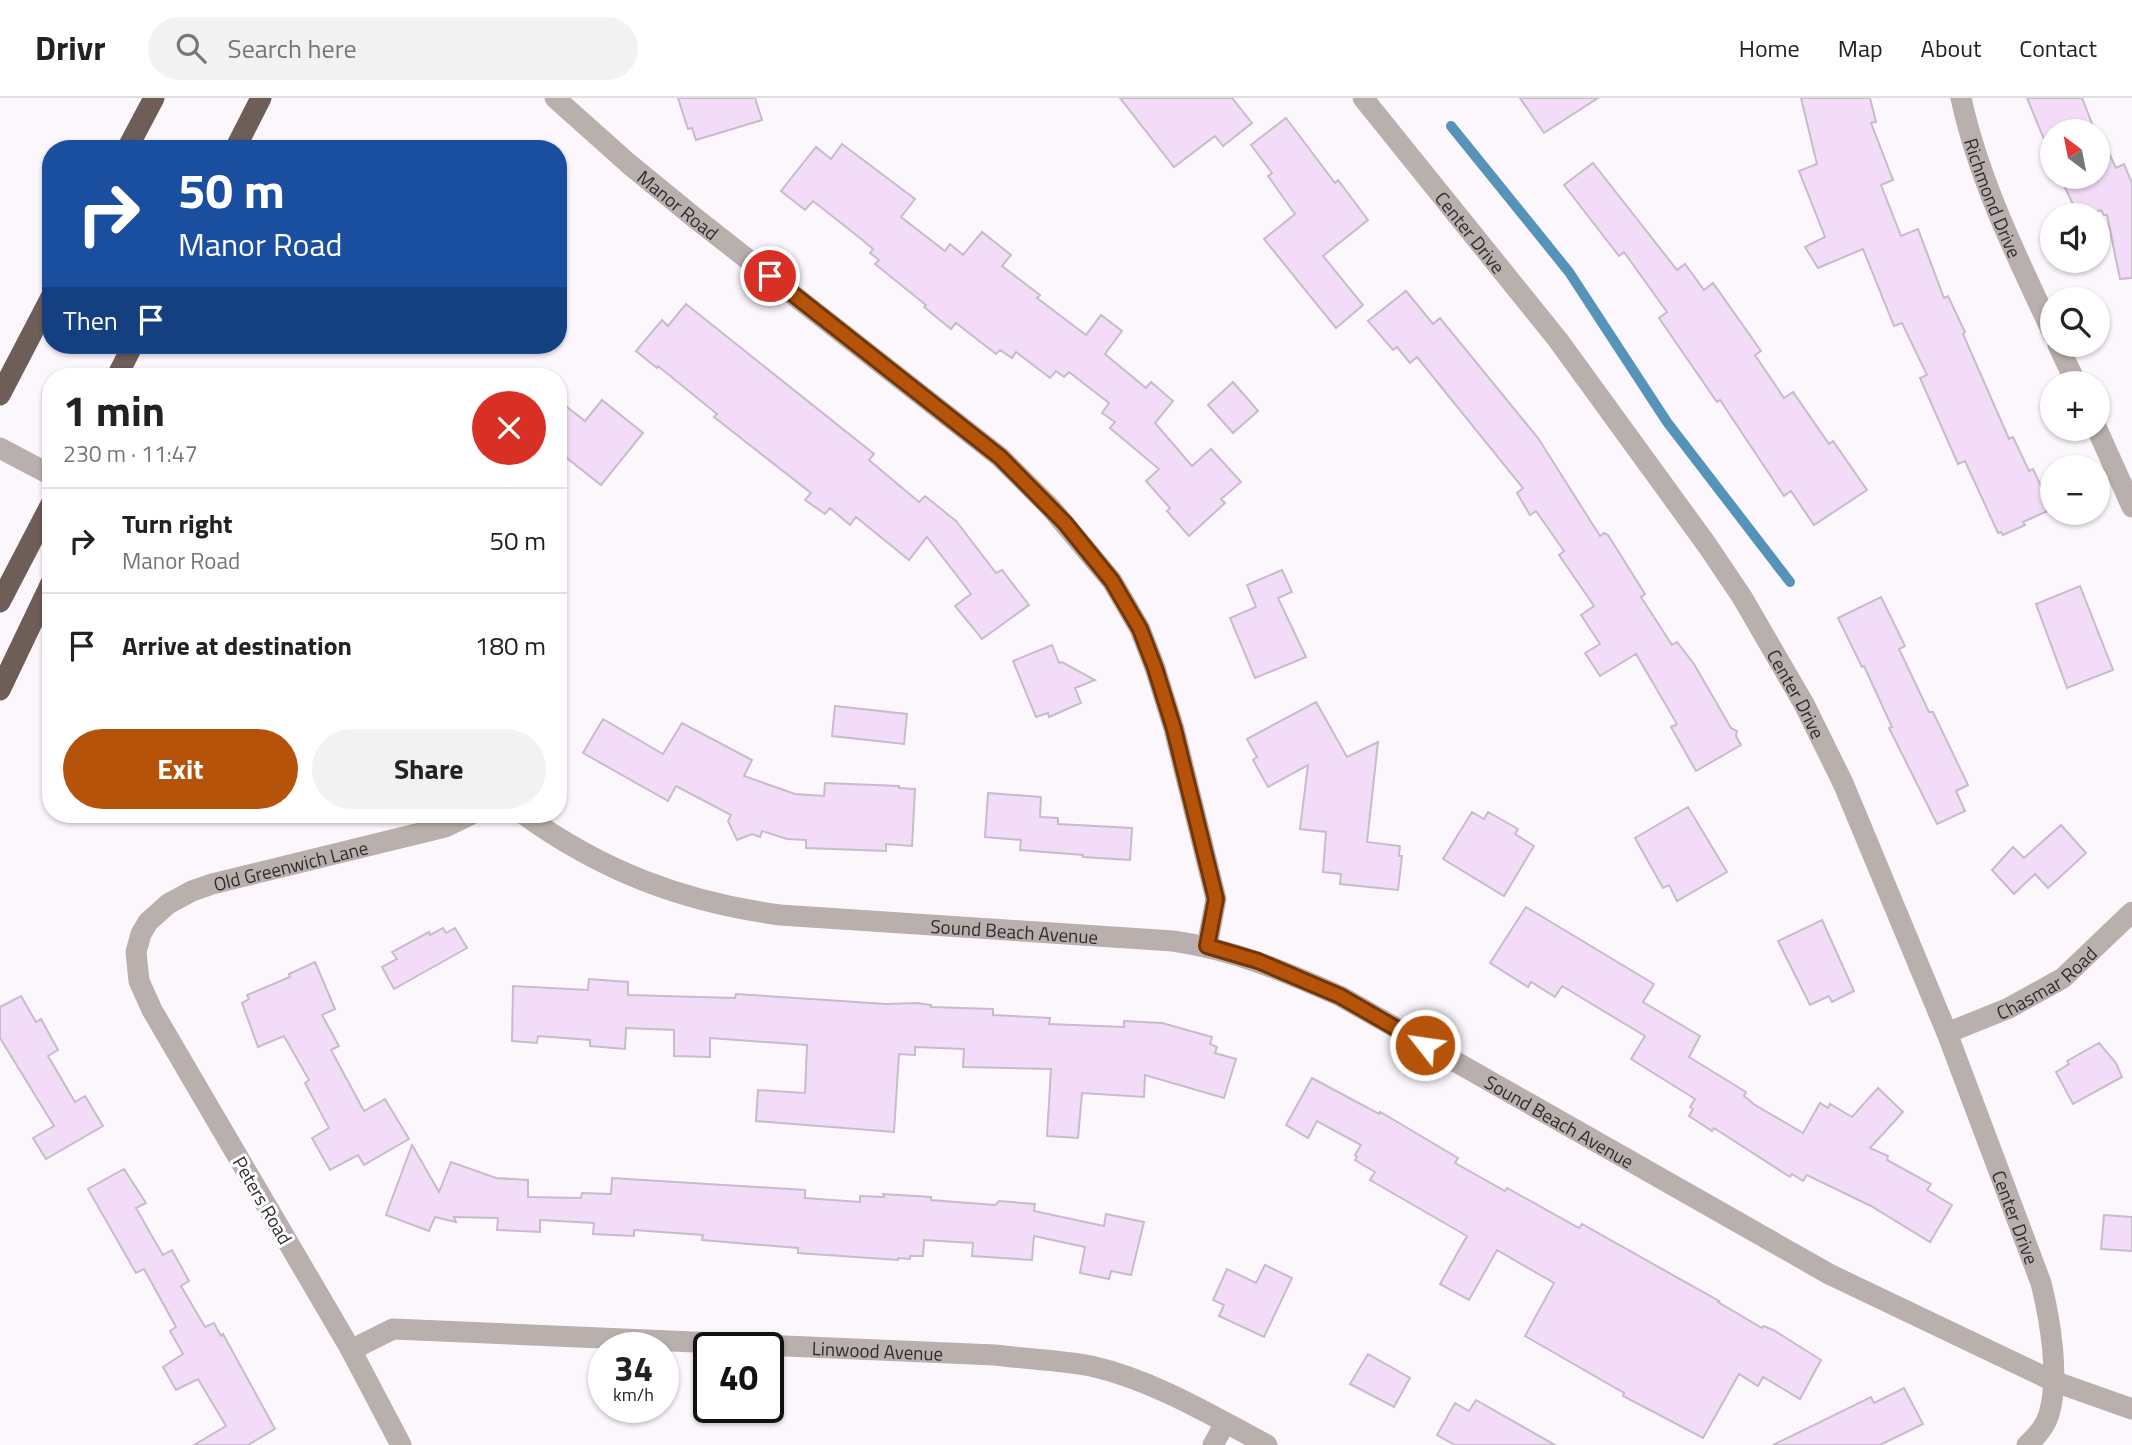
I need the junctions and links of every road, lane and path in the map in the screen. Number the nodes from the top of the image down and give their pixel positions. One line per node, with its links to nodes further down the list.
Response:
1 (154, 98): 6 (highway)
2 (261, 98): 7 (highway)
3 (555, 98): 22 (street, Manor Road)
4 (1363, 98): 24 (street, Center Drive)
5 (1961, 98): 8 (street, Richmond Drive)
6 (132, 140)
7 (240, 140)
8 (2040, 305)
9 (42, 314): 10 (highway)
10 (0, 395)
11 (2102, 441): 14 (street)
12 (0, 448): 13 (street)
13 (42, 470)
14 (2132, 507)
15 (42, 521): 16 (highway)
16 (0, 602)
17 (42, 602): 18 (highway)
18 (0, 690)
19 (453, 823): 23 (street, Old Greenwich Lane)
20 (536, 823): 22 (street, Sound Beach Avenue)
21 (2132, 912): 24 (street, Chasmar Road)
22 (1207, 946): 26 (street, Sound Beach Avenue)
23 (136, 952): 25 (street, Peters Road)
24 (1947, 1033): 26 (street, Center Drive)
25 (351, 1350): 28 (street, Linwood Avenue); 29 (street, Peters Road)
26 (2053, 1381): 27 (street, Sound Beach Avenue); 32 (street, Center Drive)
27 (2132, 1409)
28 (1226, 1423): 30 (street); 31 (street, Linwood Avenue)
29 (401, 1445)
30 (1213, 1445)
31 (1266, 1445)
32 (2027, 1445)

